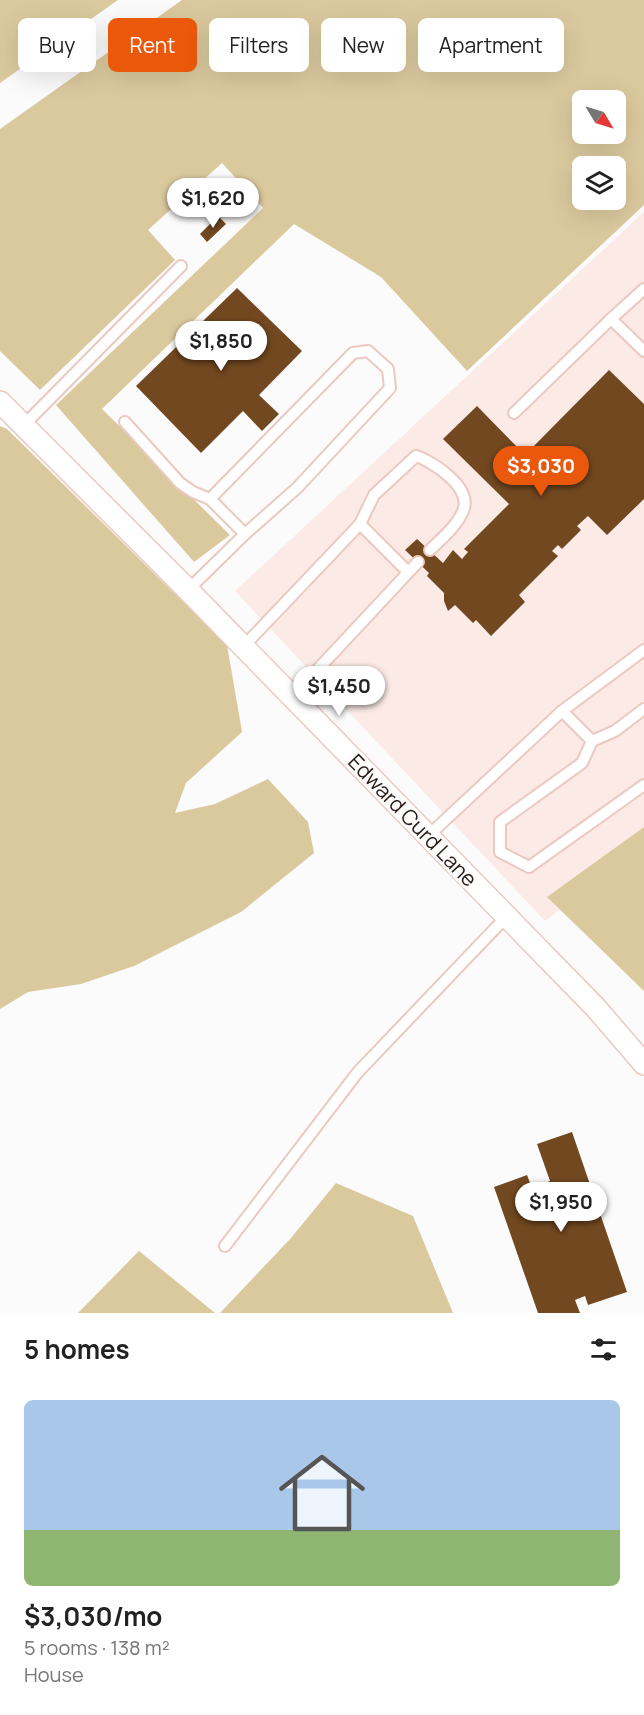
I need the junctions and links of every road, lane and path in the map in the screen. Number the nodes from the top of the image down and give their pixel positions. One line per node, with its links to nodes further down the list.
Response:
1 (181, 266): 8 (lane)
2 (644, 289): 3 (lane)
3 (611, 319): 4 (lane); 6 (lane)
4 (644, 351)
5 (0, 402): 8 (street, Edward Curd Lane)
6 (514, 413)
7 (125, 422): 9 (lane)
8 (23, 426): 15 (street, Edward Curd Lane)
9 (210, 499): 11 (lane); 11 (lane)
10 (360, 524): 12 (lane); 14 (lane); 16 (lane)
11 (245, 534): 15 (lane)
12 (429, 550)
13 (417, 562): 14 (lane)
14 (408, 572): 18 (lane)
15 (188, 590): 16 (street, Edward Curd Lane)
16 (243, 647): 18 (street, Edward Curd Lane)
17 (644, 650): 20 (lane)
18 (292, 697): 23 (street, Edward Curd Lane)
19 (644, 709): 21 (lane)
20 (562, 711): 21 (lane); 23 (lane)
21 (592, 741): 22 (lane)
22 (644, 784)
23 (428, 836): 24 (street, Edward Curd Lane)
24 (507, 916): 25 (street, Edward Curd Lane); 26 (lane)
25 (644, 1064)
26 (225, 1246)

